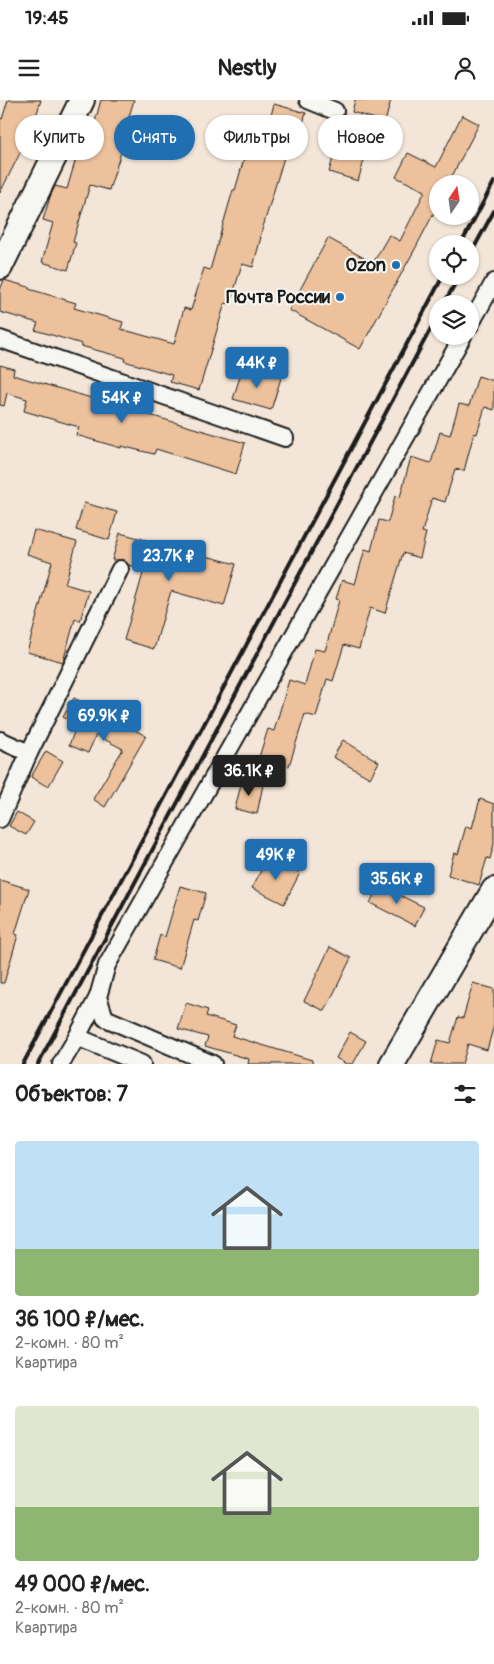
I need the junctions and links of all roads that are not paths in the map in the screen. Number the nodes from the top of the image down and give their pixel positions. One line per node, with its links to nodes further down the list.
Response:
1 (82, 100): 4 (street)
2 (308, 100): 3 (street)
3 (335, 111)
4 (0, 267)
5 (494, 282): 6 (street)
6 (479, 309)
7 (0, 339): 9 (street)
8 (458, 345): 15 (street)
9 (285, 438)
10 (120, 569): 12 (street)
11 (0, 740): 12 (street)
12 (30, 753): 13 (street)
13 (0, 819)
14 (494, 890): 20 (street)
15 (98, 997): 16 (street); 19 (street)
16 (77, 1037): 17 (street); 18 (street)
17 (61, 1064)
18 (142, 1064)
19 (214, 1064)
20 (392, 1064)

